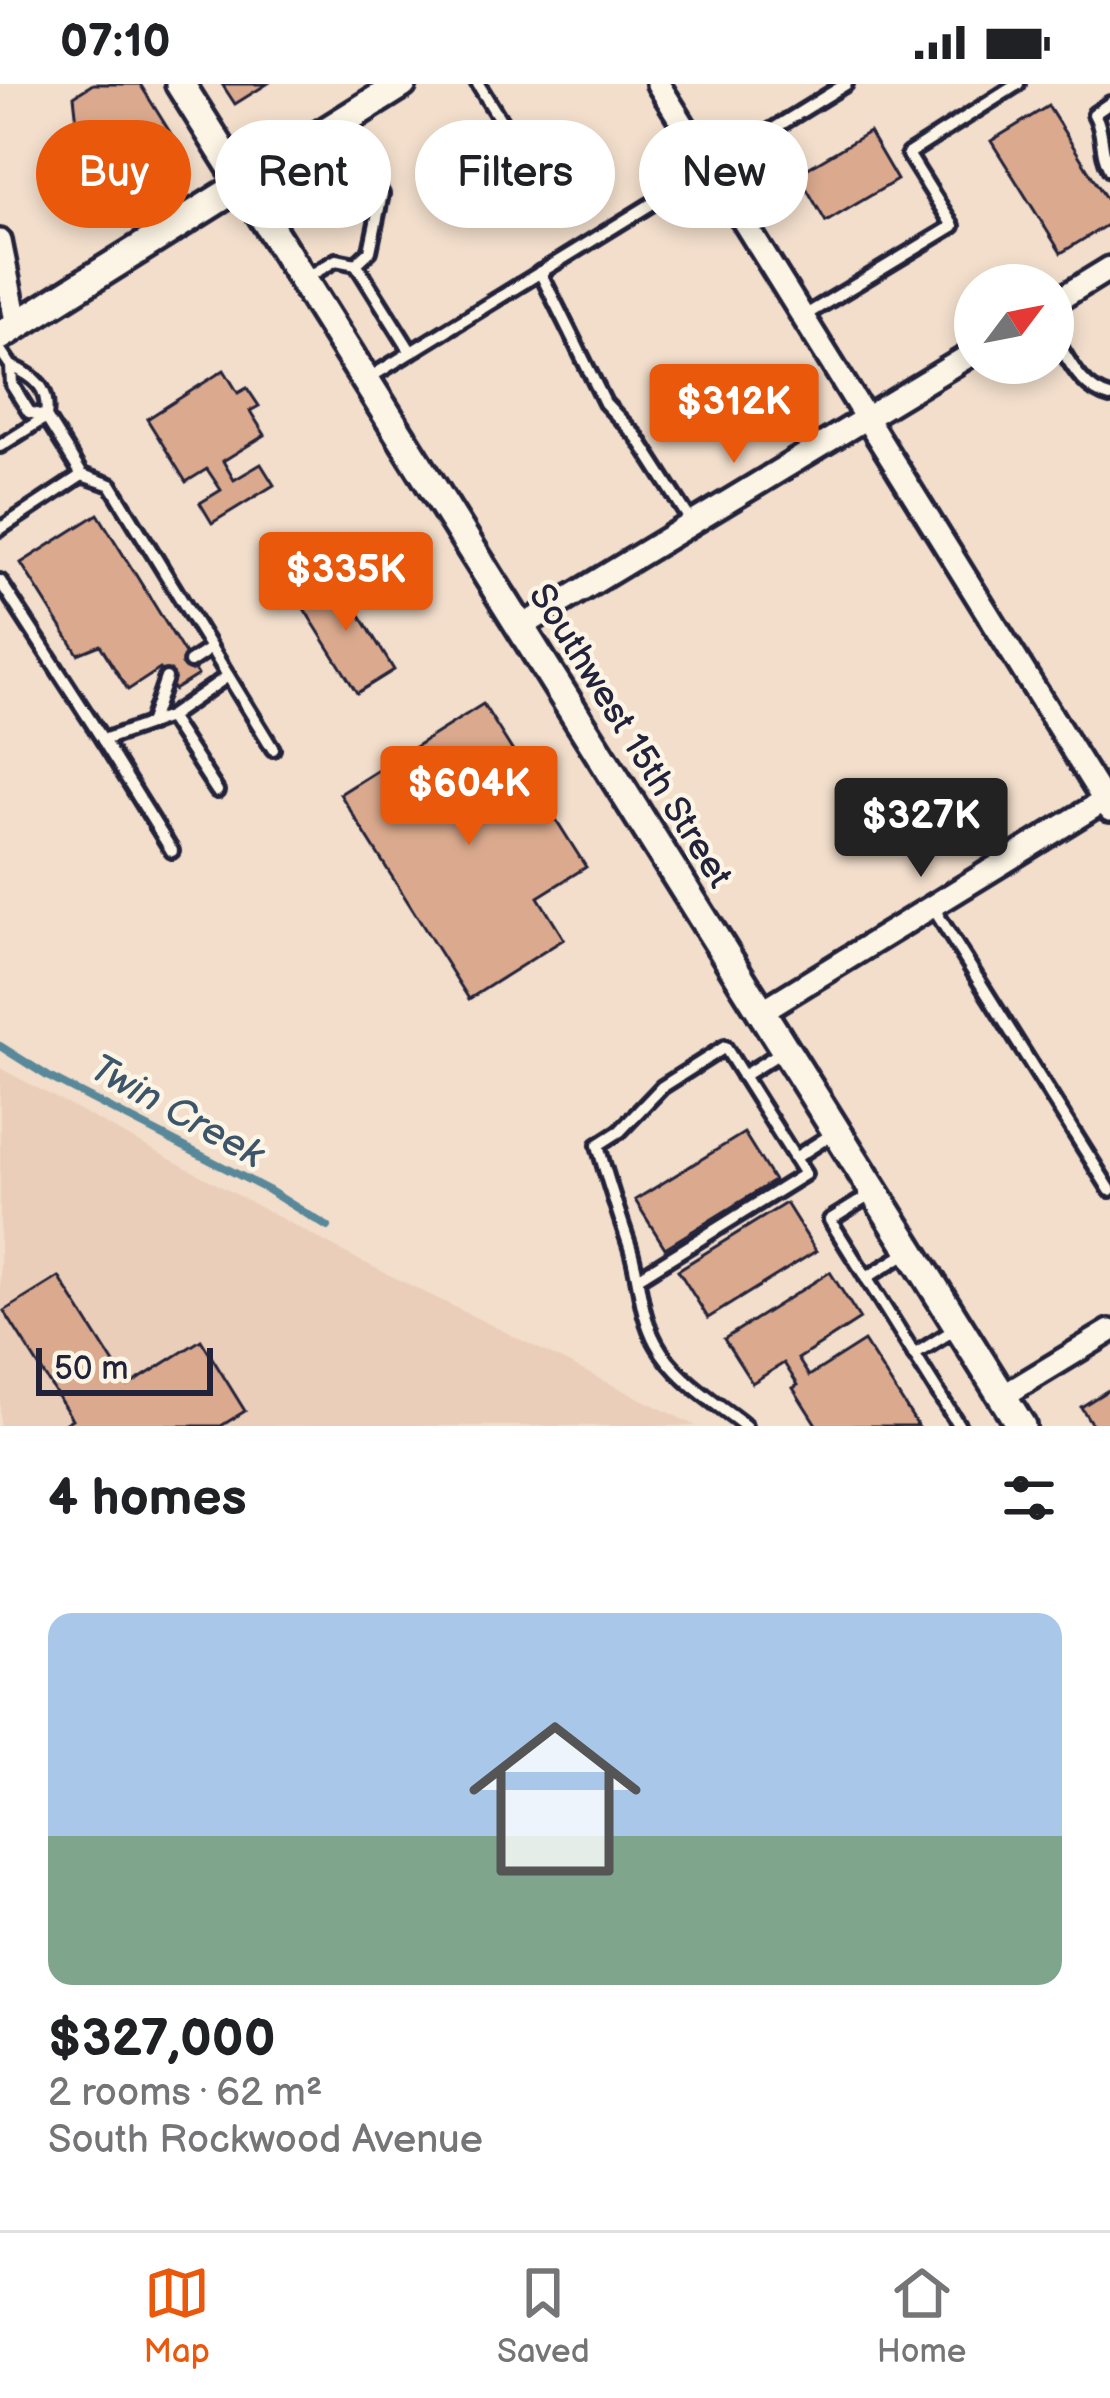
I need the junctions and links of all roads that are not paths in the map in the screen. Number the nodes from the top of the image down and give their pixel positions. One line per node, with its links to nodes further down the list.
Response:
1 (180, 84): 12 (main road, Southwest 15th Street)
2 (402, 84): 8 (main road)
3 (478, 84): 9 (lane)
4 (658, 84): 10 (street)
5 (846, 84): 11 (lane)
6 (1018, 84): 25 (lane)
7 (1110, 104): 13 (lane)
8 (344, 120)
9 (500, 120)
10 (680, 120)
11 (787, 120)
12 (215, 139)
13 (1110, 170)
14 (215, 201): 26 (main road)
15 (639, 210): 22 (lane)
16 (271, 228): 23 (main road, Southwest 15th Street)
17 (375, 228): 20 (lane)
18 (747, 228): 25 (street)
19 (0, 241): 26 (street)
20 (356, 264): 23 (lane); 27 (lane)
21 (1110, 268): 24 (street)
22 (540, 272): 27 (lane); 37 (lane)
23 (303, 280): 31 (main road, Southwest 15th Street)
24 (1074, 290)
25 (802, 317): 34 (street)
26 (6, 337): 29 (lane)
27 (411, 352): 31 (lane)
28 (954, 365): 34 (street)
29 (10, 366): 33 (lane); 33 (lane)
30 (1074, 367): 32 (lane)
31 (366, 380): 40 (main road, Southwest 15th Street)
32 (1110, 397)
33 (46, 417): 35 (lane); 36 (lane)
34 (864, 420): 37 (street); 50 (street)
35 (0, 446)
36 (82, 475): 38 (lane); 41 (lane)
37 (693, 524): 40 (street)
38 (0, 529)
39 (0, 581): 47 (lane)
40 (521, 627): 53 (main road, Southwest 15th Street)
41 (211, 648): 42 (lane); 43 (lane)
42 (190, 662)
43 (228, 676): 45 (lane); 48 (lane)
44 (166, 678): 46 (lane)
45 (169, 717): 46 (lane); 49 (lane)
46 (150, 724): 47 (lane)
47 (103, 740): 51 (lane)
48 (274, 749)
49 (217, 791)
50 (1108, 803): 52 (street)
51 (172, 850)
52 (932, 906): 53 (street); 58 (lane)
53 (762, 1011): 54 (main road, Southwest 15th Street)
54 (786, 1049): 55 (lane); 56 (main road, Southwest 15th Street)
55 (743, 1076): 57 (lane); 61 (lane)
56 (837, 1131): 57 (lane); 59 (main road, Southwest 15th Street)
57 (795, 1158): 61 (lane)
58 (1110, 1190)
59 (874, 1192): 60 (main road, Southwest 15th Street); 62 (lane)
60 (911, 1250): 62 (lane); 63 (main road, Southwest 15th Street)
61 (638, 1278): 67 (lane)
62 (866, 1278): 65 (lane)
63 (958, 1326): 65 (lane); 66 (main road, Southwest 15th Street)
64 (1110, 1331): 66 (street)
65 (914, 1355): 68 (lane)
66 (1003, 1396): 69 (main road, Southwest 15th Street)
67 (745, 1426)
68 (959, 1426)
69 (1022, 1426)

